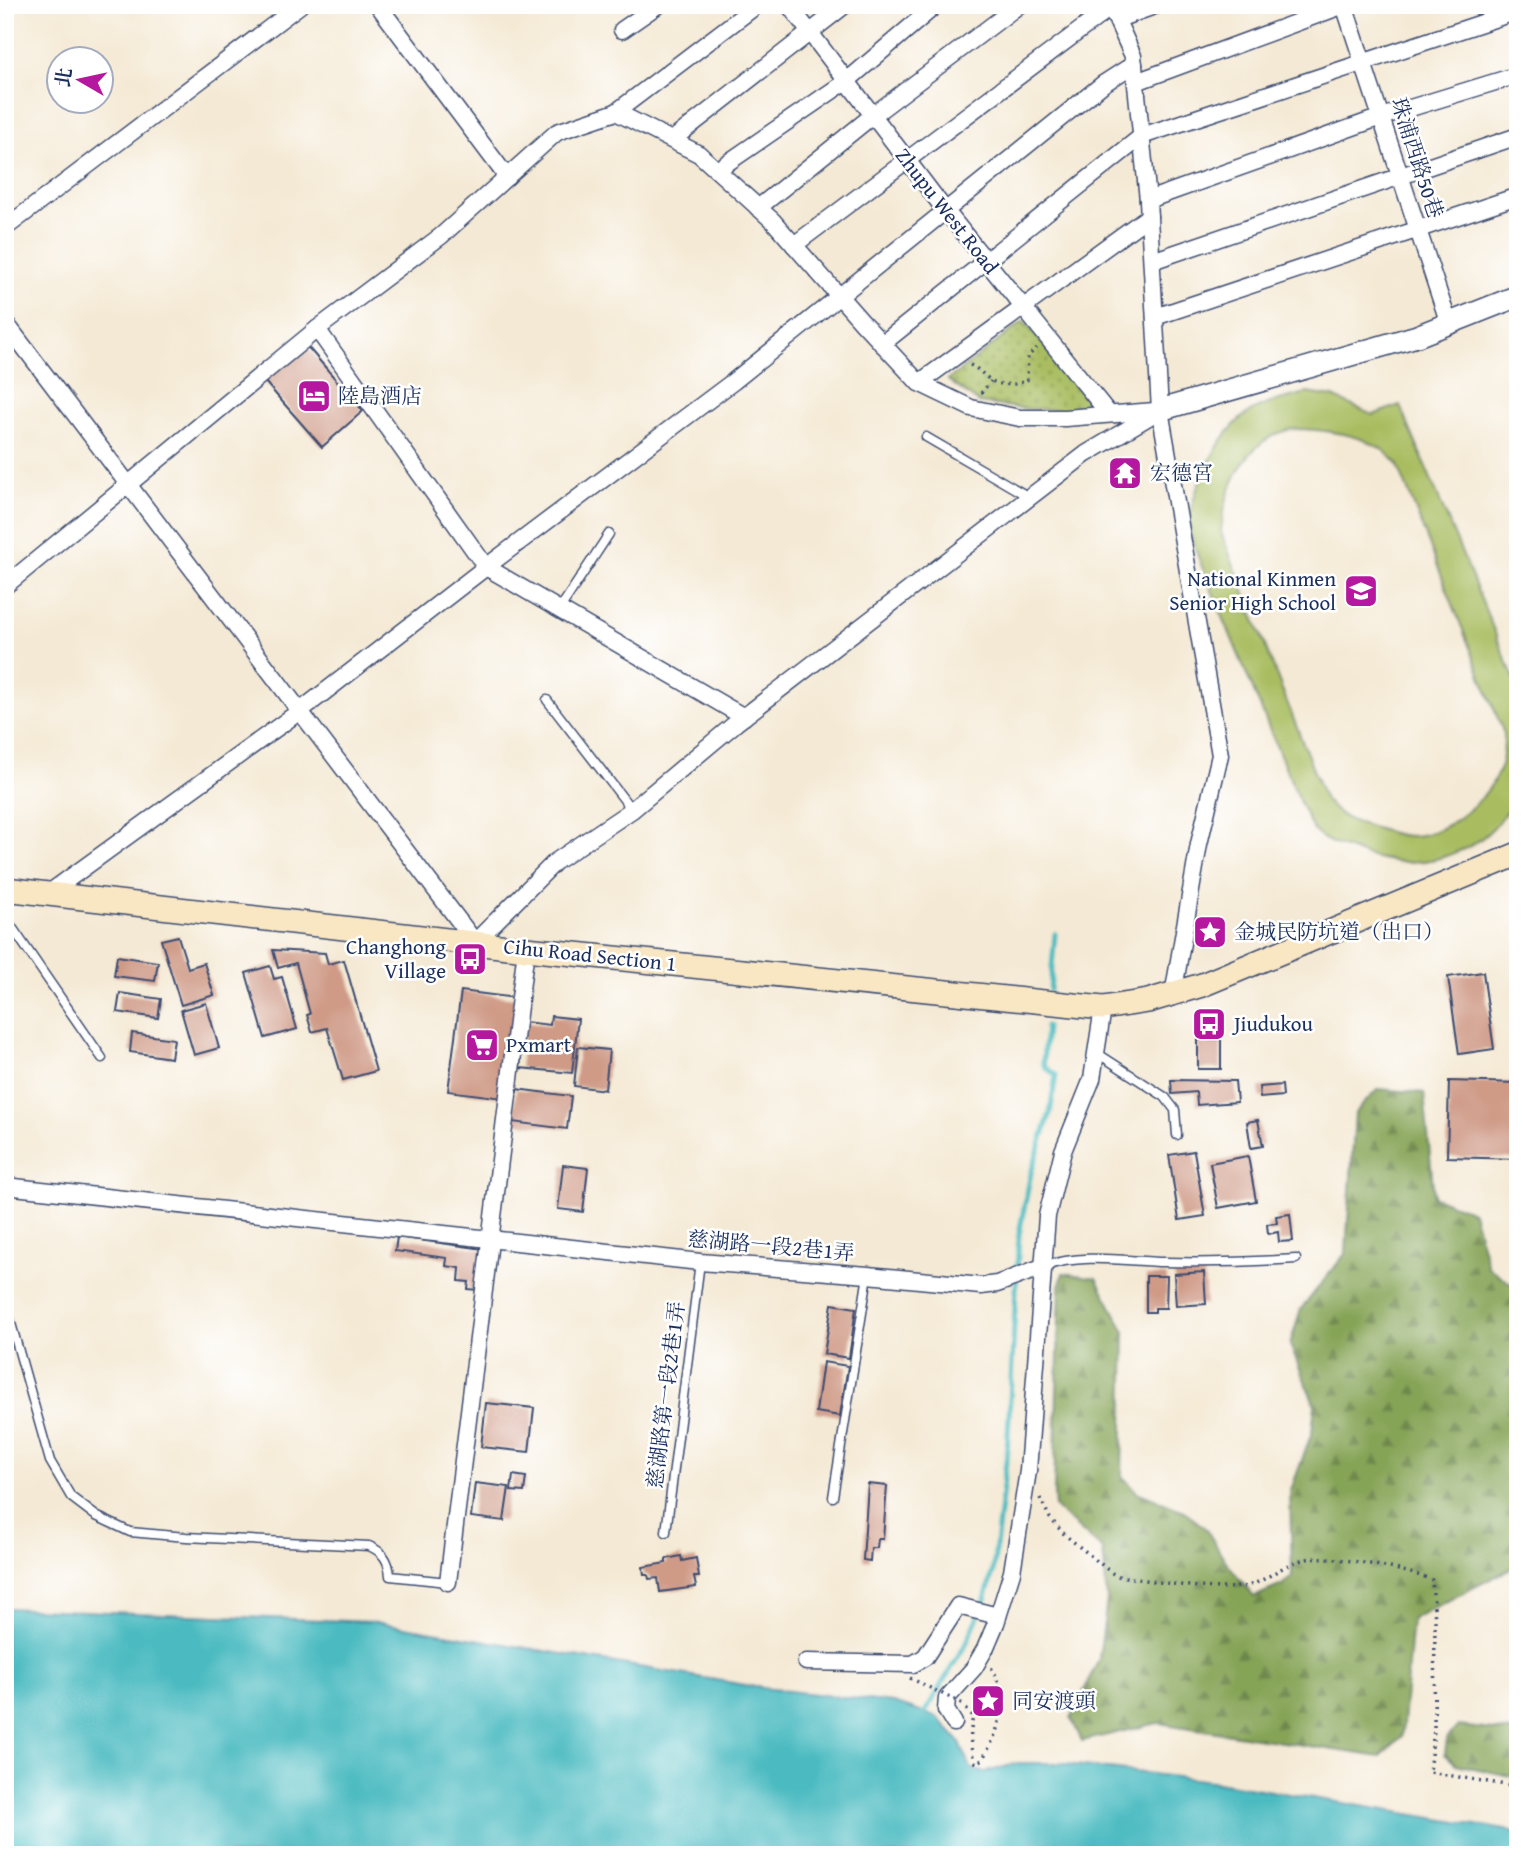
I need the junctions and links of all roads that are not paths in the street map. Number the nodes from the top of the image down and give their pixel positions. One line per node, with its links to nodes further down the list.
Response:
1 (300, 5): 34 (street)
2 (378, 5): 29 (street)
3 (658, 5): 13 (street)
4 (757, 5): 20 (street)
5 (789, 5): 14 (street, Zhupu West Road)
6 (845, 5): 14 (street)
7 (936, 5): 18 (street)
8 (1018, 5): 21 (street)
9 (1344, 5): 15 (street, 珠浦西路50巷); 19 (street)
10 (1147, 7): 11 (street)
11 (1113, 10): 16 (street); 26 (street)
12 (1518, 11): 15 (street)
13 (622, 30)
14 (810, 34): 18 (street, Zhupu West Road); 25 (street)
15 (1363, 63): 22 (street, 珠浦西路50巷); 23 (street)
16 (1134, 64): 19 (street); 33 (street)
17 (1518, 75): 22 (street)
18 (848, 80): 21 (street, Zhupu West Road); 27 (street)
19 (1136, 82): 23 (street)
20 (616, 112): 25 (street); 29 (street)
21 (872, 116): 26 (street, Zhupu West Road); 31 (street)
22 (1381, 117): 28 (street, 珠浦西路50巷); 32 (street)
23 (1142, 136): 32 (street); 38 (street)
24 (1518, 136): 28 (street)
25 (672, 141): 27 (street)
26 (907, 160): 33 (street, Zhupu West Road); 36 (street)
27 (717, 170): 31 (street)
28 (1401, 176): 35 (street, 珠浦西路50巷); 37 (street)
29 (507, 177): 45 (street)
30 (1518, 196): 35 (street)
31 (758, 208): 36 (street)
32 (1149, 208): 37 (street); 41 (street)
33 (945, 210): 38 (street, Zhupu West Road); 40 (street)
34 (5, 228)
35 (1418, 230): 42 (street); 44 (street, 珠浦西路50巷)
36 (793, 245): 40 (street)
37 (1152, 261): 42 (street)
38 (987, 262): 41 (street, Zhupu West Road); 46 (street)
39 (1518, 296): 44 (street)
40 (840, 298): 46 (street); 54 (street)
41 (1024, 308): 47 (street); 49 (street, Zhupu West Road)
42 (1155, 317): 48 (street)
43 (5, 323): 51 (street)
44 (1449, 324): 48 (street)
45 (317, 329): 51 (street); 54 (street)
46 (882, 344): 47 (street)
47 (919, 383): 49 (street)
48 (1160, 410): 49 (street); 52 (street); 67 (street)
49 (1109, 414)
50 (926, 437): 52 (lane)
51 (128, 486): 55 (street); 58 (street)
52 (1029, 497): 59 (street)
53 (609, 534): 56 (lane)
54 (486, 567): 56 (street); 58 (street)
55 (5, 586)
56 (559, 610): 59 (street)
57 (547, 700): 60 (lane)
58 (300, 711): 63 (street); 65 (street)
59 (744, 718): 60 (street)
60 (632, 810): 65 (street)
61 (1518, 854): 67 (main road, Cihu Road Section 1)
62 (5, 888): 63 (main road, Cihu Road Section 1)
63 (49, 893): 65 (main road, Cihu Road Section 1)
64 (5, 917): 70 (lane)
65 (475, 942): 66 (main road, Cihu Road Section 1)
66 (526, 949): 68 (main road, Cihu Road Section 1); 73 (street)
67 (1174, 995): 68 (main road, Cihu Road Section 1)
68 (1103, 1008): 69 (street)
69 (1097, 1053): 71 (lane); 76 (street)
70 (102, 1058)
71 (1178, 1135)
72 (5, 1186): 73 (street, 慈湖路一段2巷1弄)
73 (492, 1238): 75 (street, 慈湖路一段2巷1弄); 81 (street)
74 (1296, 1259): 76 (lane)
75 (700, 1262): 77 (street, 慈湖路一段2巷1弄); 80 (lane, 慈湖路第一段2巷1弄)
76 (1038, 1269): 77 (street, 慈湖路一段2巷1弄); 82 (street)
77 (868, 1275): 79 (lane)
78 (5, 1302): 81 (lane)
79 (833, 1497)
80 (666, 1532)
81 (448, 1582)
82 (996, 1615): 83 (street); 84 (street)
83 (806, 1662)
84 (954, 1723)

